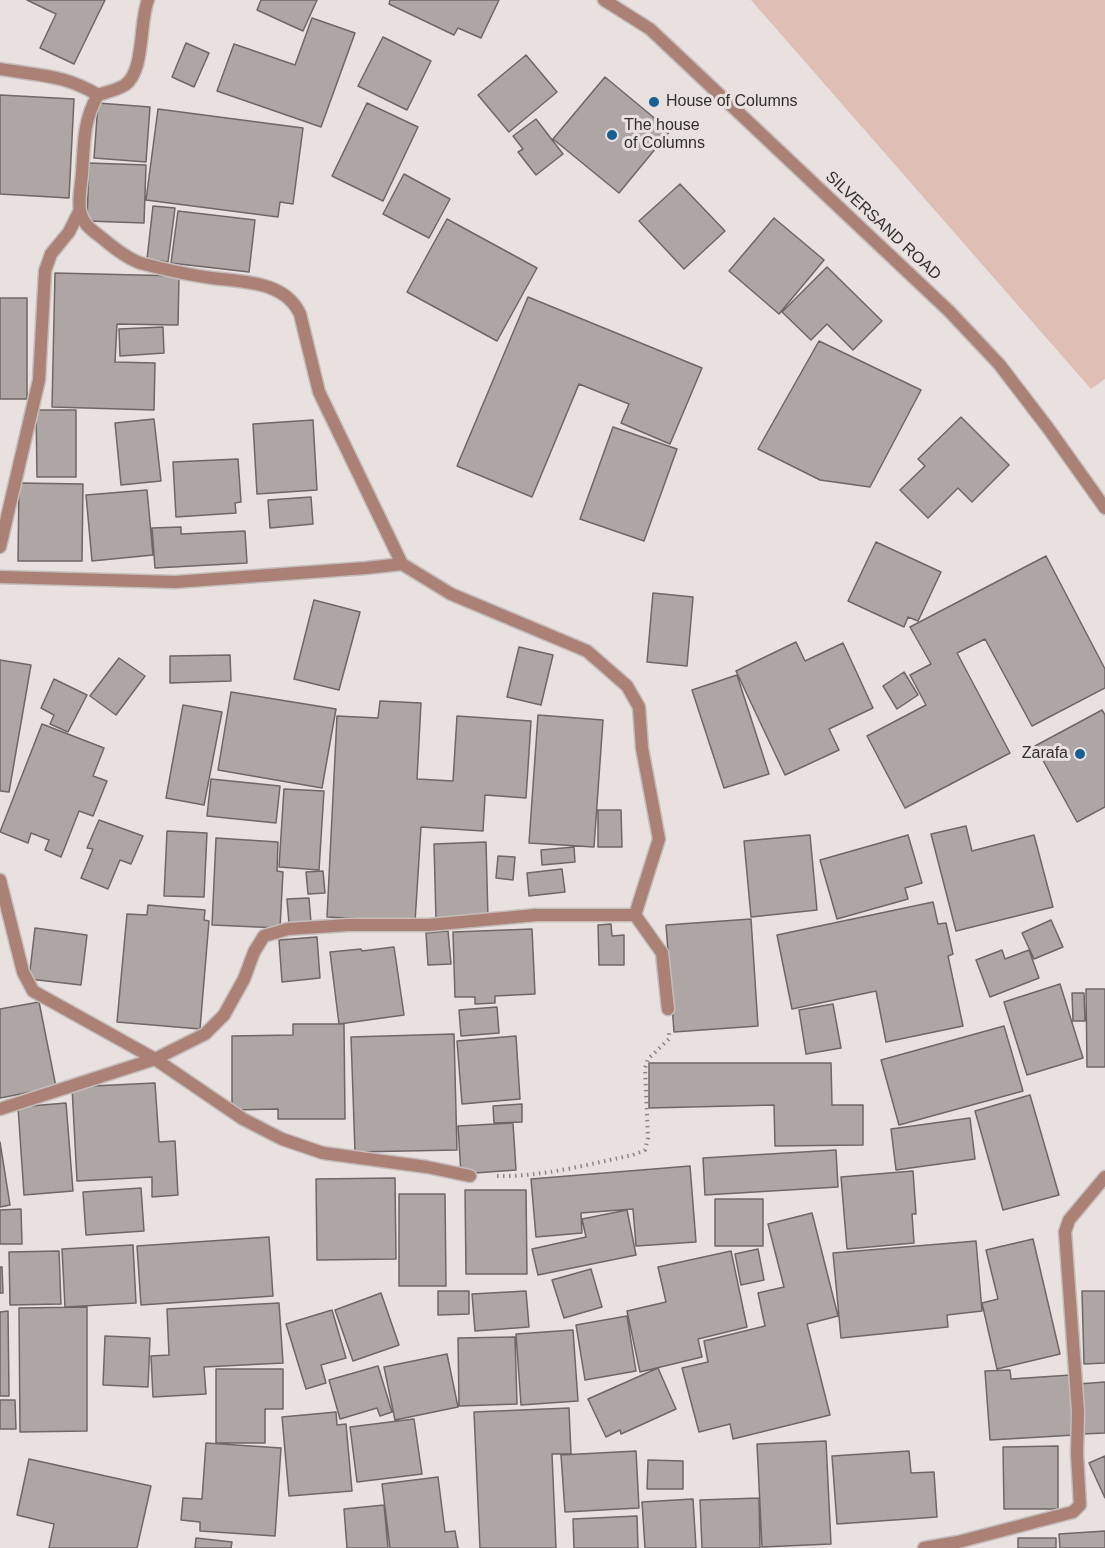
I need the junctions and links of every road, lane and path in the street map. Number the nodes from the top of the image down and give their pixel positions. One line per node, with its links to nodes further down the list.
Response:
1 (148, 0): 4 (street)
2 (604, 0): 6 (street, SILVERSAND ROAD)
3 (0, 69): 4 (street)
4 (98, 95): 5 (street)
5 (80, 210): 7 (street); 8 (street)
6 (1105, 508)
7 (0, 547)
8 (402, 564): 9 (street); 11 (street)
9 (0, 577)
10 (0, 880): 13 (street)
11 (635, 915): 12 (street); 13 (street)
12 (668, 1009): 15 (path)
13 (155, 1059): 14 (street); 15 (street)
14 (0, 1109)
15 (470, 1176)
16 (1105, 1177): 17 (street)
17 (924, 1548)

